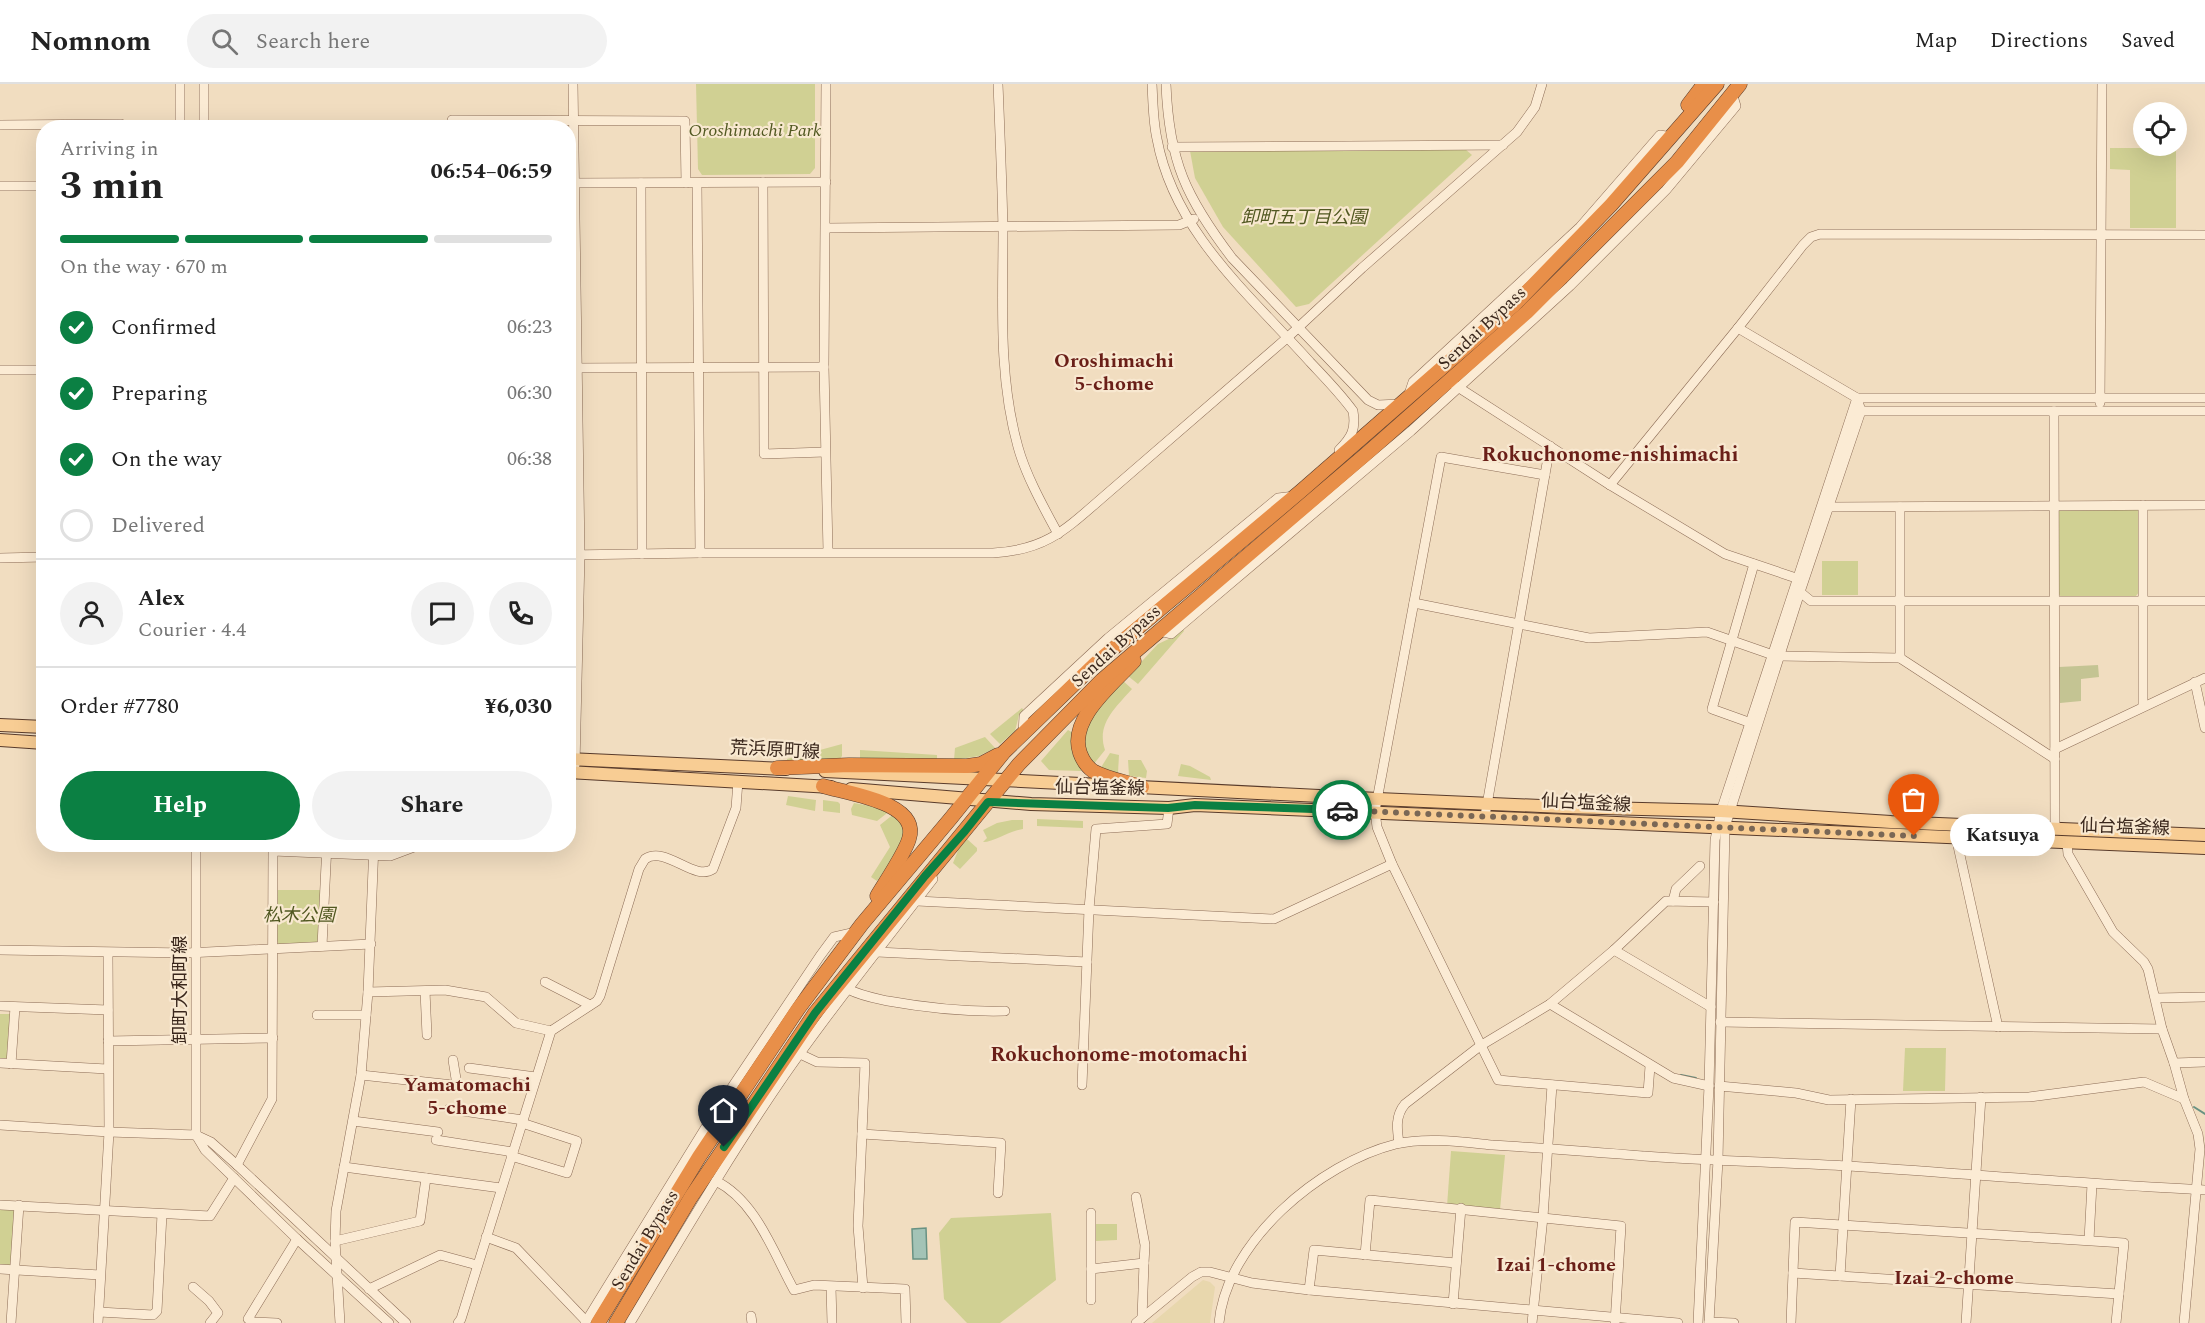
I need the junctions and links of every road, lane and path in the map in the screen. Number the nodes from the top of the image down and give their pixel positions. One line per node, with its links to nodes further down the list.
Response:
1 (180, 84): 13 (street)
2 (204, 84): 14 (street)
3 (573, 84): 16 (street)
4 (826, 84): 24 (street)
5 (998, 84): 33 (street)
6 (1152, 84): 31 (street)
7 (1166, 84): 22 (street)
8 (1542, 84): 21 (street)
9 (1704, 84): 20 (highway)
10 (1717, 84): 20 (highway, Sendai Bypass)
11 (2102, 84): 34 (street)
12 (1736, 89): 46 (highway, Sendai Bypass)
13 (180, 120)
14 (204, 120)
15 (452, 120): 16 (street)
16 (574, 120)
17 (576, 120): 27 (street)
18 (0, 124): 19 (street)
19 (36, 124)
20 (1676, 132): 50 (highway, Sendai Bypass)
21 (1503, 145): 22 (street); 36 (street)
22 (1172, 147): 30 (street)
23 (763, 182): 24 (street); 27 (street); 40 (street)
24 (826, 182): 32 (street)
25 (576, 183): 26 (street)
26 (641, 183): 27 (street); 43 (street)
27 (692, 183): 39 (street)
28 (0, 186): 29 (street)
29 (36, 186)
30 (1201, 214): 31 (street); 36 (street)
31 (1189, 222): 33 (street); 38 (street)
32 (826, 228): 33 (street); 41 (street)
33 (1003, 228): 66 (street)
34 (2100, 234): 35 (street); 37 (street); 48 (street)
35 (2205, 235)
36 (1299, 326): 38 (street); 50 (street)
37 (1738, 328): 47 (street); 59 (street)
38 (1288, 337): 60 (street); 66 (street)
39 (699, 367): 40 (street); 43 (street); 68 (street)
40 (764, 367): 41 (street); 57 (street)
41 (824, 367): 57 (street)
42 (576, 368): 43 (street)
43 (641, 368): 69 (street)
44 (0, 370): 45 (street)
45 (36, 370)
46 (1454, 385): 56 (street); 83 (highway, Sendai Bypass)
47 (1857, 398): 48 (street); 51 (street); 75 (street)
48 (2100, 398): 49 (street); 53 (street)
49 (2205, 398)
50 (1405, 402): 60 (highway, Sendai Bypass)
51 (1861, 411): 52 (street); 64 (street)
52 (2054, 411): 53 (street); 63 (street)
53 (2100, 411): 54 (street)
54 (2205, 411)
55 (576, 430): 71 (street)
56 (1550, 446): 58 (street); 59 (street)
57 (825, 452): 67 (street)
58 (1545, 474): 81 (street); 82 (street)
59 (1610, 485): 74 (street)
60 (1298, 494): 97 (highway, Sendai Bypass)
61 (2143, 505): 62 (street); 63 (street); 79 (street)
62 (2205, 505)
63 (2053, 506): 65 (street); 78 (street)
64 (1829, 507): 65 (street); 76 (street)
65 (1900, 507): 77 (street)
66 (1058, 534): 67 (street)
67 (828, 552): 68 (street)
68 (700, 553): 69 (street)
69 (642, 554): 71 (street)
70 (576, 555): 71 (street)
71 (580, 555): 87 (street)
72 (36, 557): 73 (street)
73 (0, 558)
74 (1754, 564): 75 (street); 84 (street)
75 (1796, 578): 76 (street); 85 (street)
76 (1800, 592): 77 (street); 85 (street)
77 (1900, 601): 78 (street); 86 (street)
78 (2054, 601): 79 (street); 98 (street)
79 (2143, 601): 80 (street); 90 (street)
80 (2205, 602)
81 (1414, 603): 82 (street); 109 (street)
82 (1518, 624): 84 (street); 111 (street)
83 (1157, 632): 104 (highway, Sendai Bypass); 106 (highway)
84 (1730, 642): 85 (street); 91 (street)
85 (1776, 656): 86 (street); 91 (street); 112 (street)
86 (1900, 658): 98 (street)
87 (576, 660)
88 (2205, 678): 89 (street)
89 (2195, 682): 90 (street); 94 (street)
90 (2143, 706): 98 (street)
91 (1751, 723): 112 (street)
92 (0, 725): 93 (main road)
93 (36, 727)
94 (2205, 728)
95 (0, 740): 96 (main road)
96 (36, 742)
97 (1004, 752): 101 (highway); 102 (highway, Sendai Bypass)
98 (2055, 754): 114 (street)
99 (576, 765): 101 (main road, 荒浜原町線)
100 (576, 765): 103 (main road, 荒浜原町線)
101 (777, 768): 102 (main road, 荒浜原町線)
102 (980, 780): 104 (main road, 仙台塩釜線); 107 (highway, Sendai Bypass)
103 (738, 781): 105 (main road, 荒浜原町線); 149 (street)
104 (1004, 781): 106 (main road, 仙台塩釜線); 108 (highway, Sendai Bypass)
105 (823, 786): 107 (main road, 荒浜原町線); 132 (highway)
106 (1142, 787): 109 (main road, 仙台塩釜線)
107 (965, 799): 108 (main road, 仙台塩釜線); 132 (highway, Sendai Bypass)
108 (988, 802): 110 (main road, 仙台塩釜線); 118 (highway, Sendai Bypass)
109 (1377, 805): 110 (main road, 仙台塩釜線); 111 (main road, 仙台塩釜線); 126 (street)
110 (1168, 808): 131 (street)
111 (1486, 810): 112 (main road, 仙台塩釜線); 113 (main road, 仙台塩釜線)
112 (1725, 812): 113 (street); 114 (main road, 仙台塩釜線)
113 (1721, 827): 116 (main road, 仙台塩釜線); 130 (street); 157 (street)
114 (2055, 829): 115 (main road, 仙台塩釜線)
115 (2205, 835)
116 (1956, 837): 117 (main road, 仙台塩釜線); 158 (street)
117 (2067, 843): 119 (main road, 仙台塩釜線); 147 (street)
118 (953, 844): 128 (street); 259 (highway, Sendai Bypass)
119 (2205, 848)
120 (196, 852): 140 (street, 卸町大和町線)
121 (273, 852): 136 (street)
122 (327, 852): 134 (street)
123 (374, 852): 133 (street)
124 (381, 852): 125 (street)
125 (401, 852)
126 (1392, 864): 131 (street); 165 (street)
127 (1700, 866): 129 (street)
128 (916, 900): 131 (street); 138 (street)
129 (1673, 901): 130 (street); 137 (street)
130 (1714, 902): 152 (street)
131 (1089, 909): 141 (street)
132 (859, 928): 249 (highway, Sendai Bypass)
133 (371, 944): 134 (street); 145 (street)
134 (322, 946): 136 (street)
135 (0, 950): 139 (street)
136 (273, 950): 140 (street); 162 (street)
137 (1614, 950): 148 (street); 152 (street)
138 (877, 952): 141 (street); 143 (street)
139 (108, 953): 140 (street); 153 (street)
140 (196, 953): 163 (street, 卸町大和町線)
141 (1087, 962): 177 (street)
142 (545, 982): 149 (street)
143 (848, 989): 154 (street); 166 (street)
144 (425, 991): 145 (street); 160 (street); 161 (street)
145 (368, 992): 156 (street)
146 (2205, 996): 147 (street)
147 (2156, 998): 159 (street)
148 (1551, 1004): 165 (street); 172 (street)
149 (590, 1005): 160 (street)
150 (0, 1006): 151 (street)
151 (15, 1007): 153 (street); 171 (street)
152 (1711, 1007): 179 (street)
153 (108, 1010): 164 (street)
154 (1005, 1011)
155 (317, 1015): 156 (street)
156 (366, 1015): 175 (street)
157 (1720, 1022): 158 (street); 180 (street)
158 (1998, 1027): 159 (street)
159 (2162, 1029): 170 (street)
160 (551, 1031): 176 (street)
161 (427, 1035)
162 (273, 1038): 163 (street); 198 (street)
163 (197, 1039): 164 (street); 192 (street, 卸町大和町線)
164 (108, 1041): 174 (street)
165 (1480, 1046): 178 (street); 193 (street)
166 (800, 1054): 191 (street); 204 (street)
167 (453, 1060): 175 (street)
168 (2205, 1062): 170 (street)
169 (0, 1063): 171 (street)
170 (2174, 1063): 183 (street)
171 (11, 1064): 174 (street)
172 (1650, 1065): 178 (street); 179 (street)
173 (469, 1068): 176 (street)
174 (107, 1069): 190 (street)
175 (361, 1075): 186 (street)
176 (536, 1077): 187 (street)
177 (1082, 1085)
178 (1552, 1085): 194 (street)
179 (1708, 1086): 196 (street)
180 (1719, 1086): 182 (street); 197 (street)
181 (1981, 1097): 182 (street); 183 (street); 201 (street)
182 (1851, 1099): 199 (street)
183 (2184, 1099): 188 (street)
184 (449, 1109): 187 (street)
185 (2205, 1120): 188 (street)
186 (353, 1121): 195 (street); 200 (street)
187 (522, 1121): 195 (street); 195 (street)
188 (2194, 1122): 207 (street)
189 (0, 1125): 190 (street)
190 (109, 1132): 192 (street); 213 (street)
191 (862, 1134): 208 (street); 239 (street)
192 (196, 1135): 198 (street); 202 (street)
193 (1399, 1143): 194 (street); 235 (street)
194 (1548, 1149): 196 (street); 216 (street)
195 (512, 1154): 206 (street)
196 (1705, 1160): 197 (street); 266 (street)
197 (1718, 1160): 199 (street); 250 (street)
198 (237, 1166): 224 (street)
199 (1847, 1166): 201 (street); 217 (street)
200 (344, 1167): 203 (street); 222 (street)
201 (1977, 1175): 205 (street); 218 (street)
202 (234, 1178): 215 (street); 220 (street)
203 (426, 1178): 206 (street); 222 (street)
204 (716, 1181): 238 (street); 260 (street)
205 (2092, 1184): 207 (street); 221 (street)
206 (501, 1188): 219 (street)
207 (2201, 1190): 271 (street)
208 (998, 1193)
209 (1136, 1197): 225 (street)
210 (0, 1205): 211 (street)
211 (19, 1205): 213 (street); 230 (street)
212 (1461, 1208): 216 (street); 223 (street); 226 (street)
213 (105, 1210): 215 (street); 232 (street)
214 (1091, 1213): 229 (street)
215 (162, 1214): 246 (street)
216 (1543, 1217): 245 (street); 248 (street)
217 (1843, 1225): 218 (street); 231 (street); 234 (street)
218 (1973, 1233): 221 (street); 236 (street)
219 (486, 1237): 227 (street); 249 (street)
220 (297, 1239): 233 (street); 254 (street)
221 (2089, 1240): 242 (street)
222 (335, 1241): 224 (street)
223 (1365, 1255): 226 (street); 241 (street)
224 (336, 1258): 233 (street); 240 (street)
225 (1144, 1263): 229 (street); 247 (street)
226 (1456, 1263): 244 (street)
227 (477, 1265): 240 (street); 258 (street)
228 (0, 1269): 230 (street)
229 (1091, 1269): 243 (street)
230 (15, 1270): 232 (street); 251 (street)
231 (1793, 1273): 234 (street); 268 (street)
232 (100, 1275): 246 (street)
233 (337, 1275): 255 (street); 256 (street)
234 (1840, 1276): 236 (street)
235 (1231, 1278): 241 (street); 247 (street); 263 (street)
236 (1969, 1284): 242 (street); 269 (street)
237 (193, 1287): 253 (street)
238 (831, 1287): 239 (street); 261 (street)
239 (864, 1288): 262 (street)
240 (369, 1289): 257 (street)
241 (1310, 1290): 244 (street)
242 (2119, 1294): 270 (street)
243 (1091, 1300)
244 (1453, 1304): 245 (street)
245 (1533, 1311): 248 (street); 264 (street)
246 (99, 1312): 252 (street)
247 (1142, 1320)
248 (1615, 1320): 265 (street)
249 (590, 1322)
250 (1709, 1322): 267 (street)
251 (11, 1323)
252 (98, 1323)
253 (210, 1323)
254 (277, 1323)
255 (340, 1323)
256 (389, 1323)
257 (406, 1323)
258 (458, 1323)
259 (616, 1323)
260 (630, 1323)
261 (832, 1323)
262 (906, 1323)
263 (1219, 1323)
264 (1532, 1323)
265 (1678, 1323)
266 (1698, 1323)
267 (1734, 1323)
268 (1791, 1323)
269 (1966, 1323)
270 (2116, 1323)
271 (2184, 1323)

